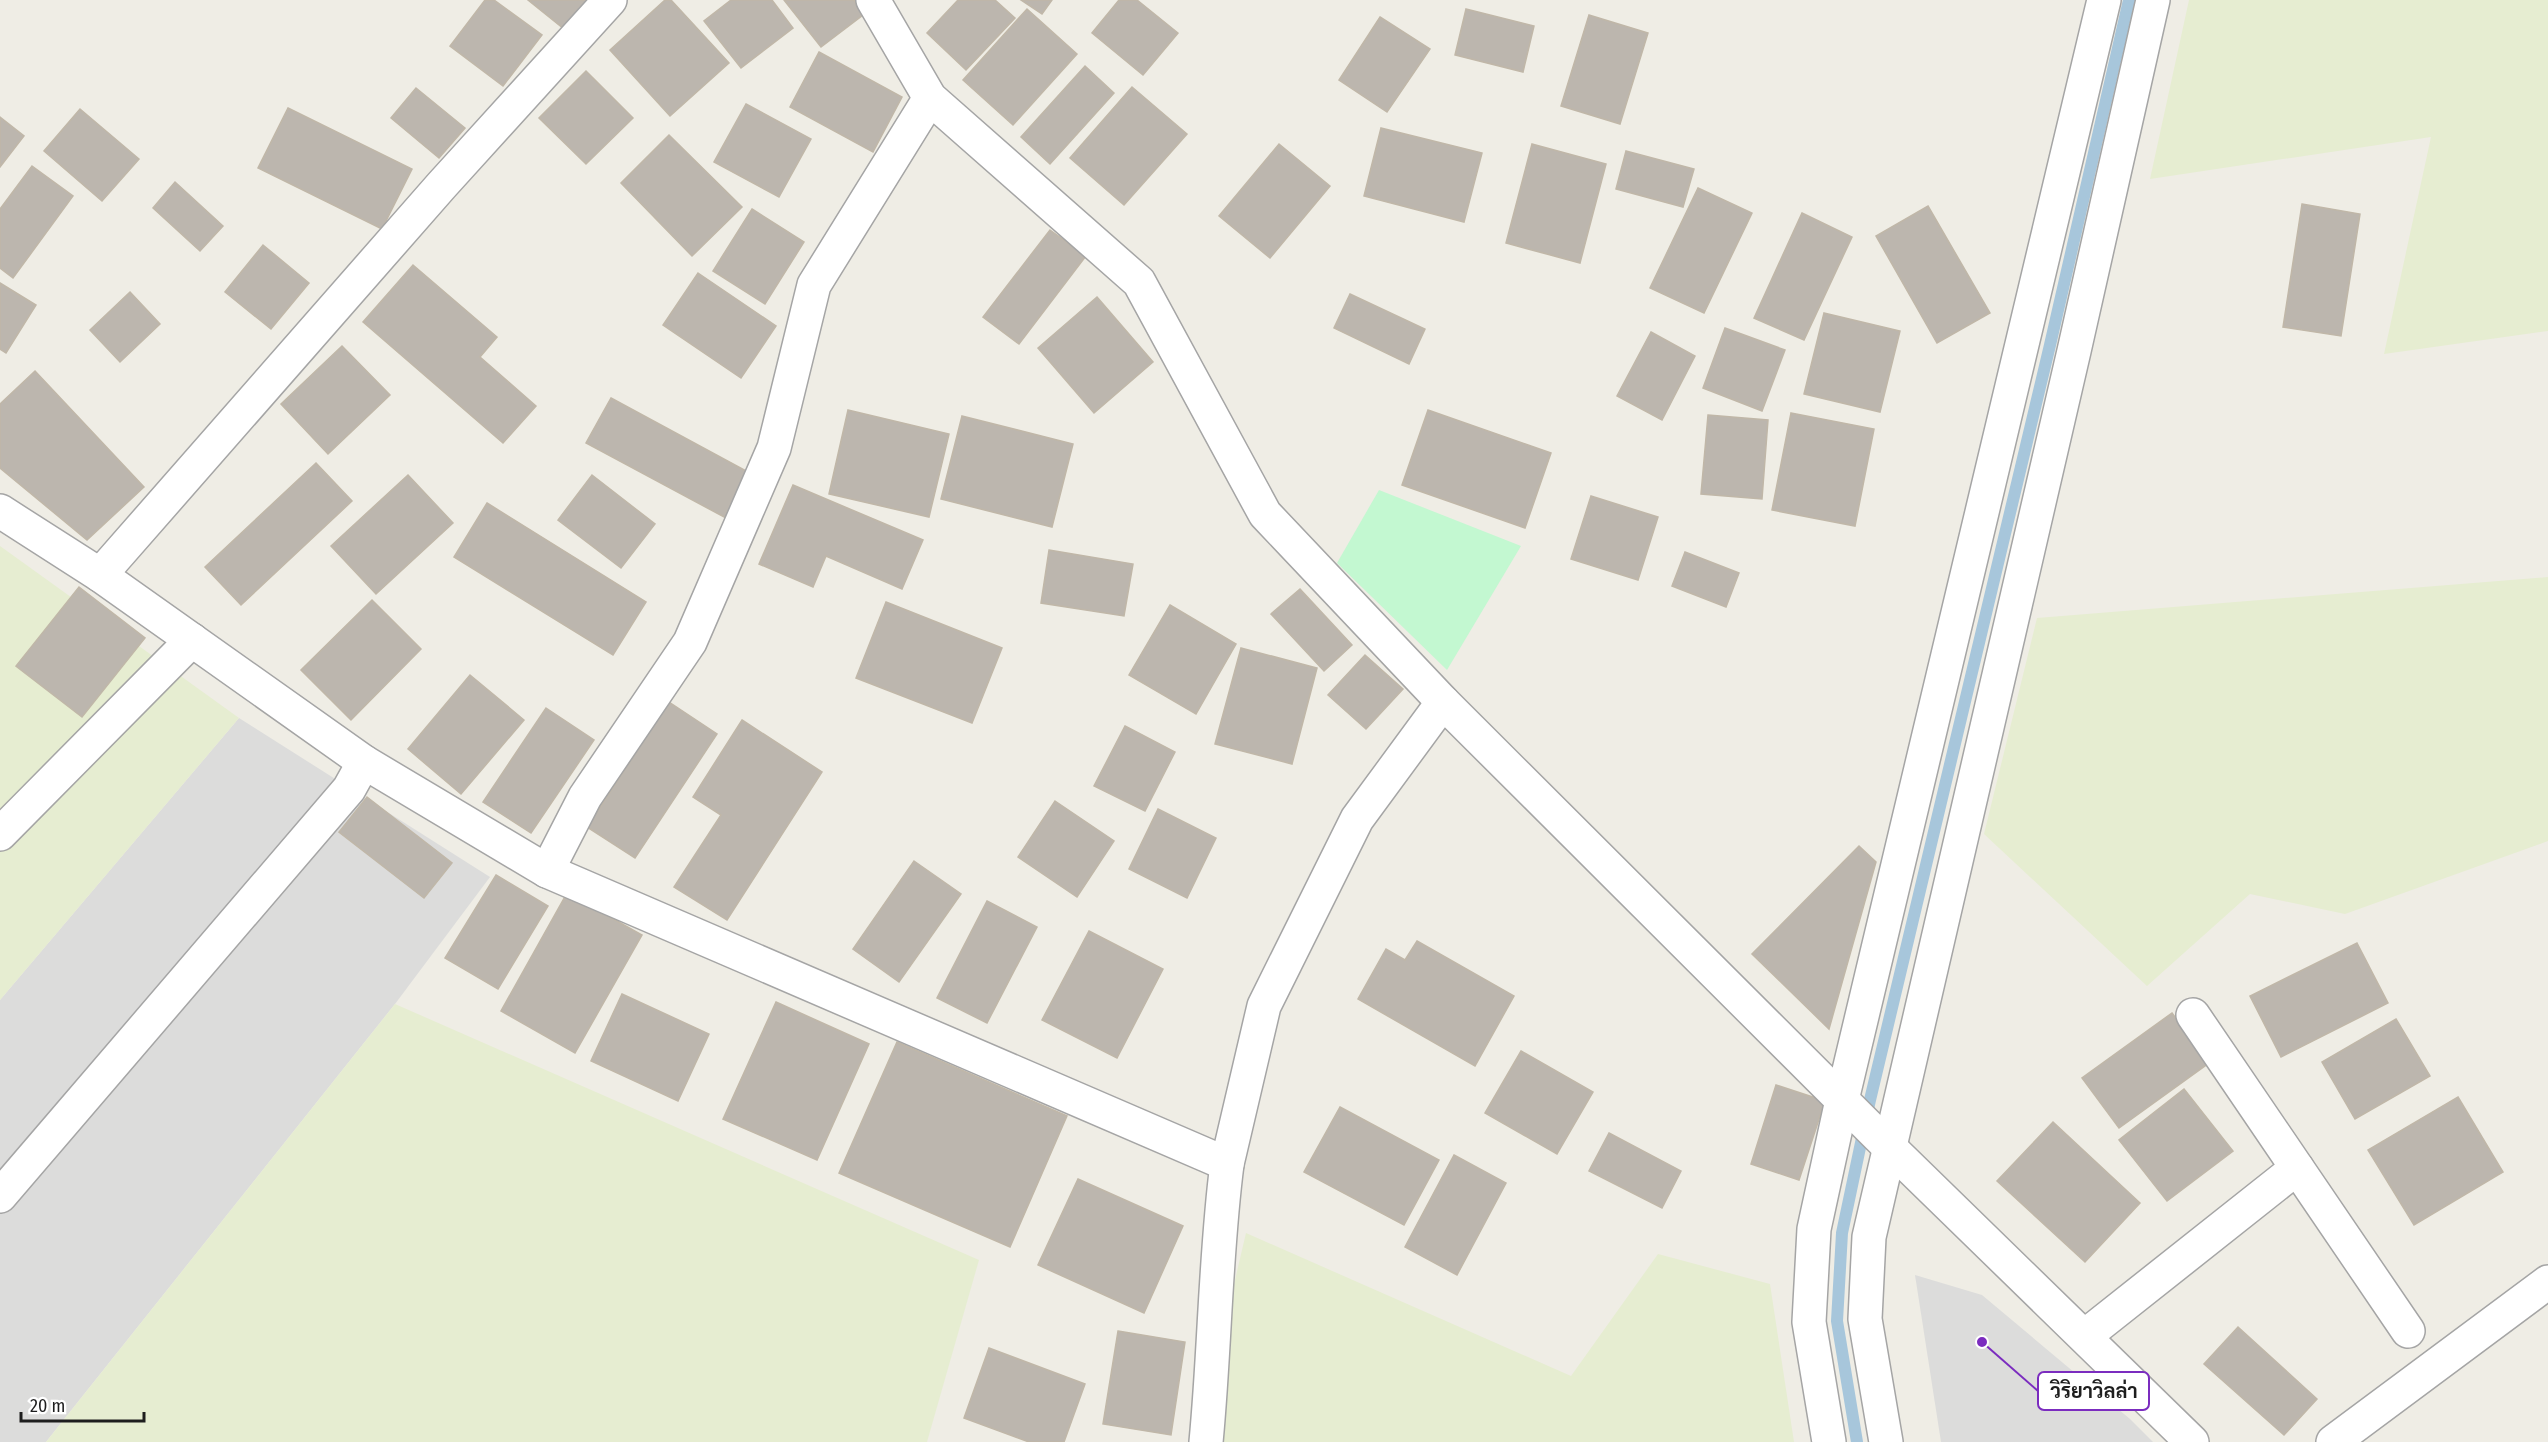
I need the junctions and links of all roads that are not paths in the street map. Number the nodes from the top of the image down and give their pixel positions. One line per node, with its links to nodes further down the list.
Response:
1 (610, 0): 7 (street)
2 (873, 0): 5 (street)
3 (2103, 0): 14 (street)
4 (2153, 0): 14 (street)
5 (930, 98): 9 (street); 12 (street)
6 (0, 512): 7 (street)
7 (100, 575): 8 (street)
8 (192, 640): 10 (street); 11 (street)
9 (1443, 702): 14 (street); 15 (street)
10 (364, 762): 12 (street); 17 (street)
11 (0, 834)
12 (547, 871): 15 (street)
13 (2193, 1015): 16 (street)
14 (1867, 1125): 20 (street); 22 (street); 23 (street)
15 (1227, 1164): 21 (street)
16 (2297, 1168): 19 (street); 20 (street)
17 (0, 1196)
18 (2548, 1282): 25 (street)
19 (2408, 1331)
20 (2085, 1336): 24 (street)
21 (1206, 1442)
22 (1829, 1442)
23 (1886, 1442)
24 (2192, 1442)
25 (2333, 1442)

